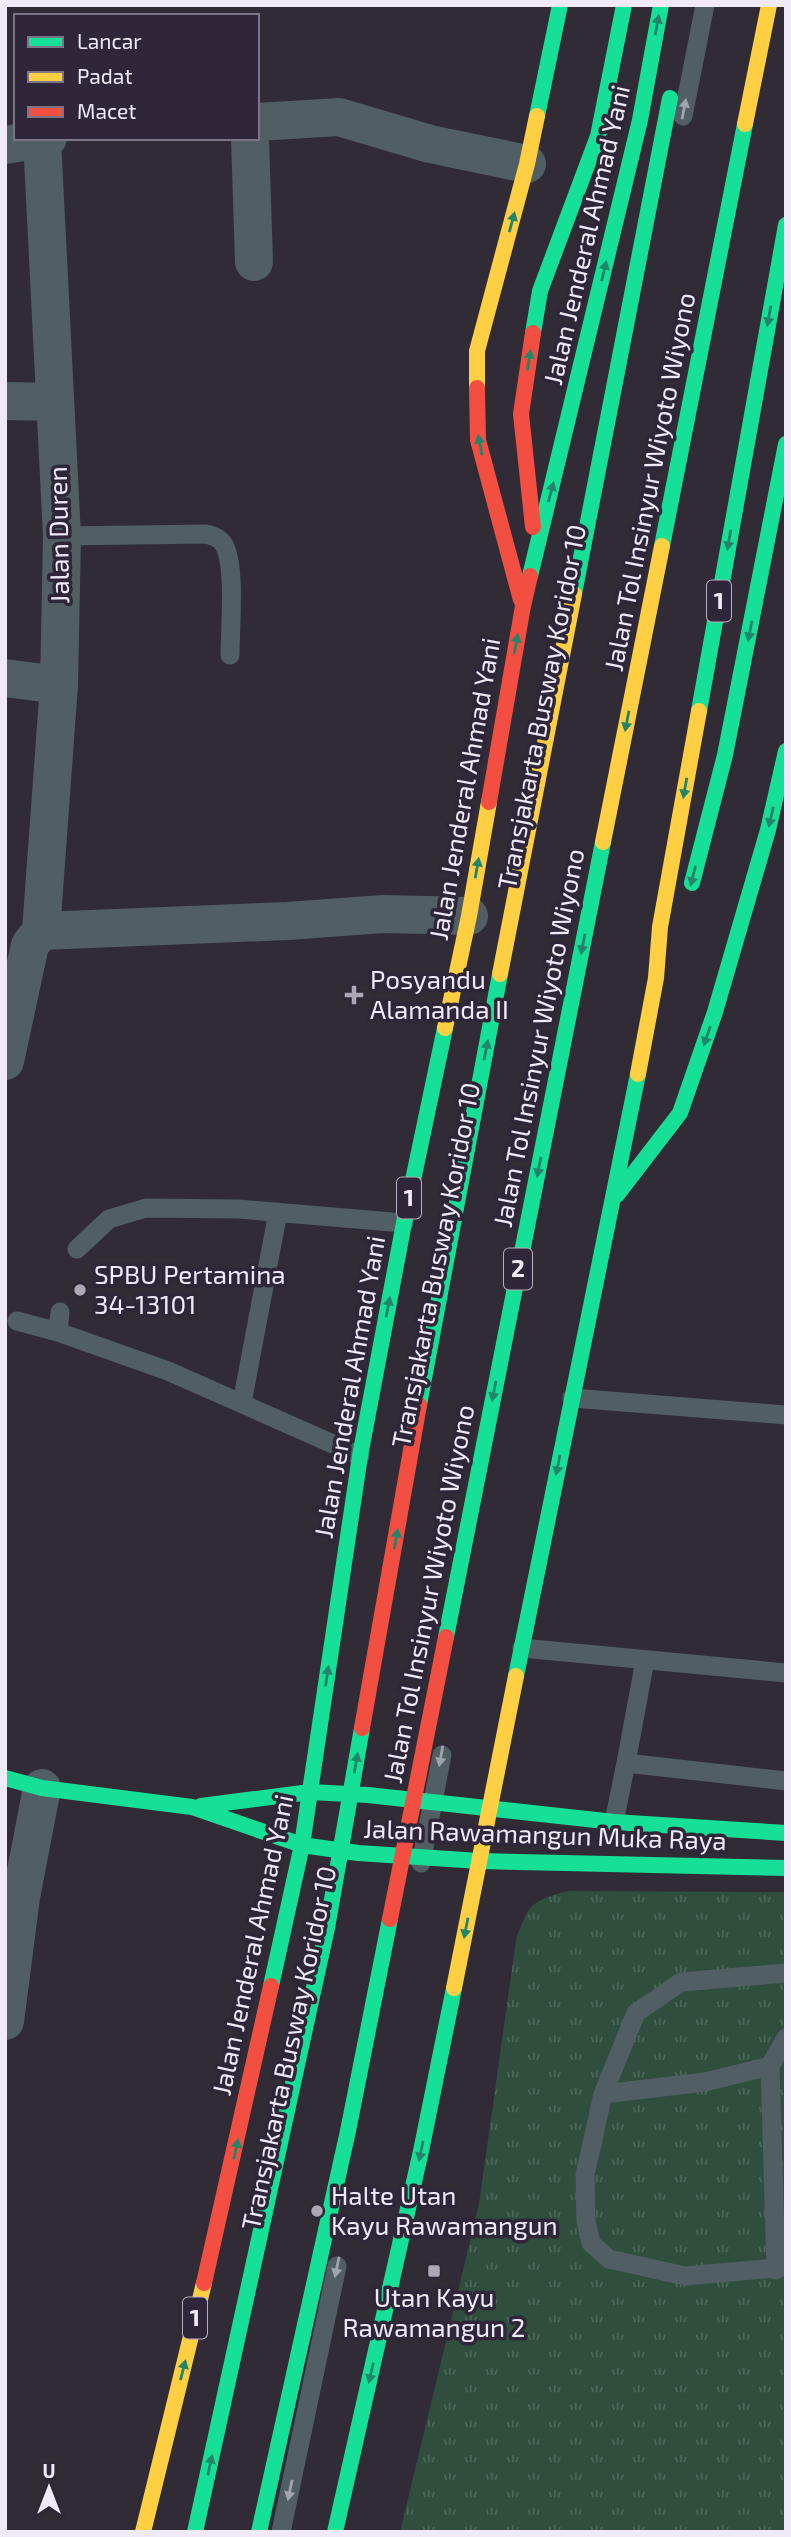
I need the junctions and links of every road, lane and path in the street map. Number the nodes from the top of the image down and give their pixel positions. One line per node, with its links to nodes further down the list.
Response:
1 (560, 5): 13 (main road)
2 (624, 5): 20 (main road, one-way to 2)
3 (661, 5): 20 (main road, Jalan Jenderal Ahmad Yani / 1, one-way to 3)
4 (705, 5): 49 (lane, Transjakarta Busway Koridor 10, one-way to 4)
5 (769, 5): 69 (main road, Jalan Tol Insinyur Wiyoto Wiyono / 2, one-way to 69)
6 (780, 5): 50 (lane, one-way to 50)
7 (673, 85): 67 (main road, Jalan Tol Insinyur Wiyoto Wiyono, one-way to 7)
8 (259, 121): 13 (street)
9 (35, 140): 12 (street)
10 (41, 140): 17 (street, Jalan Duren)
11 (250, 140): 15 (street)
12 (5, 145)
13 (527, 164): 21 (main road, one-way to 13)
14 (786, 225): 30 (main road, 1, one-way to 30)
15 (254, 262)
16 (5, 401): 17 (street)
17 (54, 402): 19 (street, Jalan Duren)
18 (786, 444): 26 (main road, one-way to 26)
19 (62, 536): 22 (lane); 24 (street, Jalan Duren)
20 (535, 550): 21 (main road, Jalan Jenderal Ahmad Yani / 1)
21 (523, 606): 27 (main road, Jalan Jenderal Ahmad Yani / 1, one-way to 21)
22 (230, 655)
23 (5, 678): 24 (street)
24 (59, 685): 28 (street, Jalan Duren)
25 (786, 751): 32 (main road, one-way to 32)
26 (687, 903)
27 (469, 916): 28 (street); 34 (main road, Jalan Jenderal Ahmad Yani / 1)
28 (25, 938): 31 (street, Jalan Duren)
29 (674, 942): 30 (main road)
30 (656, 978): 32 (main road, 1)
31 (5, 1061)
32 (614, 1200): 37 (main road, 1)
33 (278, 1212): 34 (lane); 35 (lane); 38 (lane)
34 (404, 1223): 40 (main road, Jalan Jenderal Ahmad Yani / 1, one-way to 34)
35 (77, 1249)
36 (17, 1321): 38 (lane)
37 (572, 1398): 39 (lane); 41 (main road, 1, one-way to 41)
38 (242, 1403): 40 (lane)
39 (786, 1415)
40 (360, 1456): 48 (main road, Jalan Jenderal Ahmad Yani / 1, one-way to 40)
41 (522, 1648): 42 (lane); 52 (main road, 1)
42 (645, 1660): 43 (lane); 44 (lane)
43 (786, 1673)
44 (626, 1763): 46 (lane); 53 (lane)
45 (5, 1778): 47 (main road)
46 (786, 1781)
47 (41, 1788): 51 (main road); 61 (street)
48 (310, 1792): 49 (main road, Jalan Rawamangun Muka Raya); 51 (main road, Jalan Rawamangun Muka Raya); 55 (main road, Jalan Jenderal Ahmad Yani / 1)
49 (368, 1795): 50 (main road, Jalan Rawamangun Muka Raya); 56 (lane, Transjakarta Busway Koridor 10)
50 (433, 1803): 52 (main road, Jalan Rawamangun Muka Raya); 57 (lane)
51 (192, 1807): 55 (main road, Jalan Rawamangun Muka Raya)
52 (490, 1809): 53 (main road, Jalan Rawamangun Muka Raya); 58 (main road, 1)
53 (614, 1822): 54 (main road, Jalan Rawamangun Muka Raya)
54 (786, 1833)
55 (302, 1845): 56 (main road, Jalan Rawamangun Muka Raya); 66 (main road, Jalan Jenderal Ahmad Yani / 1, one-way to 55)
56 (358, 1853): 57 (main road, Jalan Rawamangun Muka Raya); 68 (lane, Transjakarta Busway Koridor 10)
57 (422, 1857): 58 (main road, Jalan Rawamangun Muka Raya); 70 (lane, one-way to 70)
58 (479, 1861): 59 (main road, Jalan Rawamangun Muka Raya); 71 (main road, 1, one-way to 71)
59 (786, 1868)
60 (786, 1973): 64 (lane)
61 (5, 2021)
62 (786, 2038): 63 (lane)
63 (770, 2066): 64 (lane); 65 (lane)
64 (603, 2094): 65 (lane)
65 (781, 2268)
66 (143, 2532)
67 (195, 2532)
68 (210, 2532)
69 (259, 2532)
70 (281, 2532)
71 (335, 2532)

